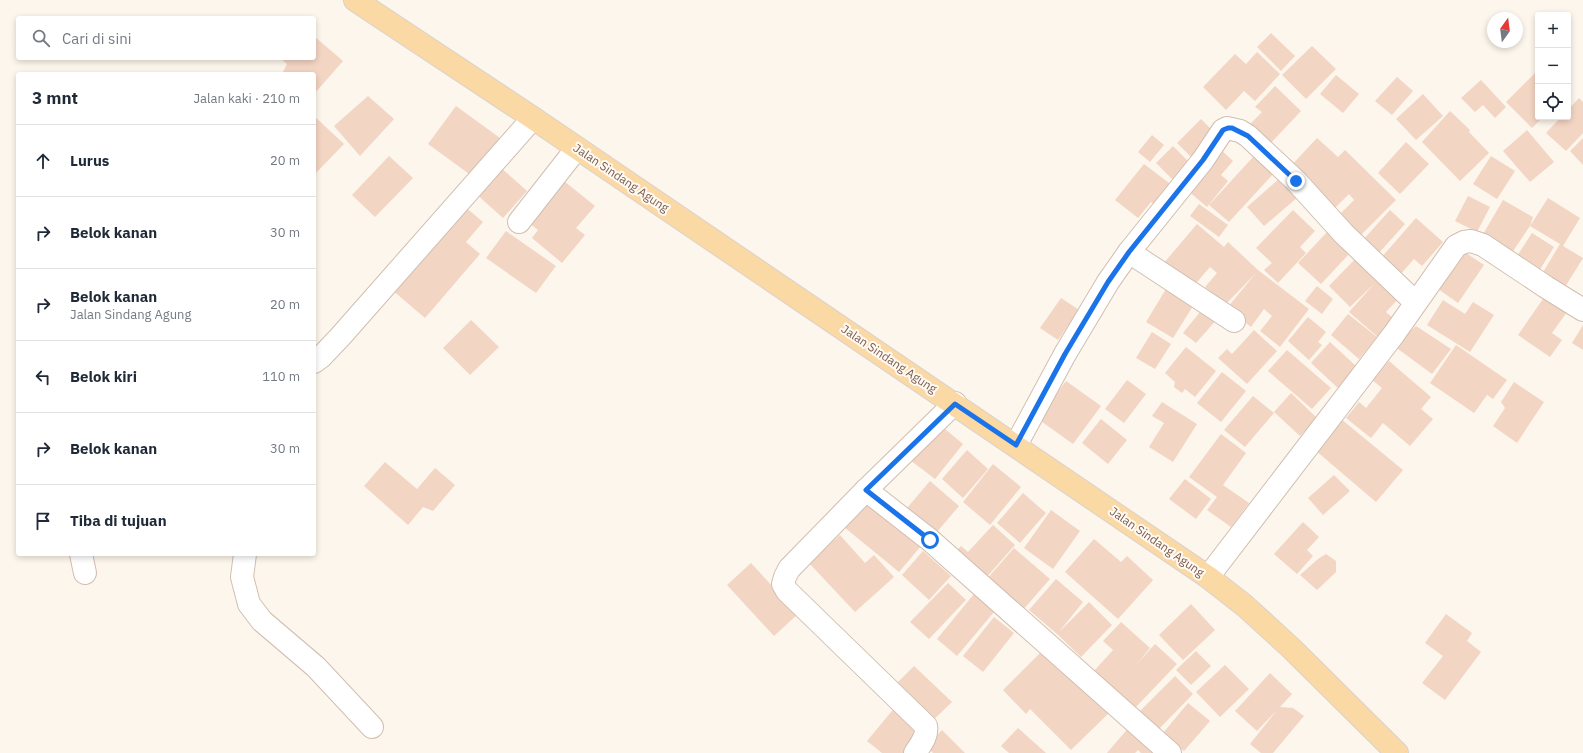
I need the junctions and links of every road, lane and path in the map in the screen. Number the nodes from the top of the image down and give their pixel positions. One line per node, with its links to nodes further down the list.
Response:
1 (355, 0): 2 (main road, Jalan Sindang Agung)
2 (533, 118): 3 (main road, Jalan Sindang Agung); 9 (street)
3 (577, 148): 4 (street); 10 (main road, Jalan Sindang Agung)
4 (519, 222)
5 (1129, 252): 6 (street); 8 (street); 11 (street)
6 (1415, 302): 7 (street); 14 (street)
7 (1583, 310)
8 (1234, 321)
9 (316, 361)
10 (955, 404): 11 (main road, Jalan Sindang Agung); 12 (street)
11 (1016, 445): 14 (main road, Jalan Sindang Agung)
12 (866, 490): 16 (street); 17 (street)
13 (245, 556): 15 (street)
14 (1208, 577): 18 (main road, Jalan Sindang Agung)
15 (372, 727)
16 (915, 753)
17 (1170, 753)
18 (1397, 753)

